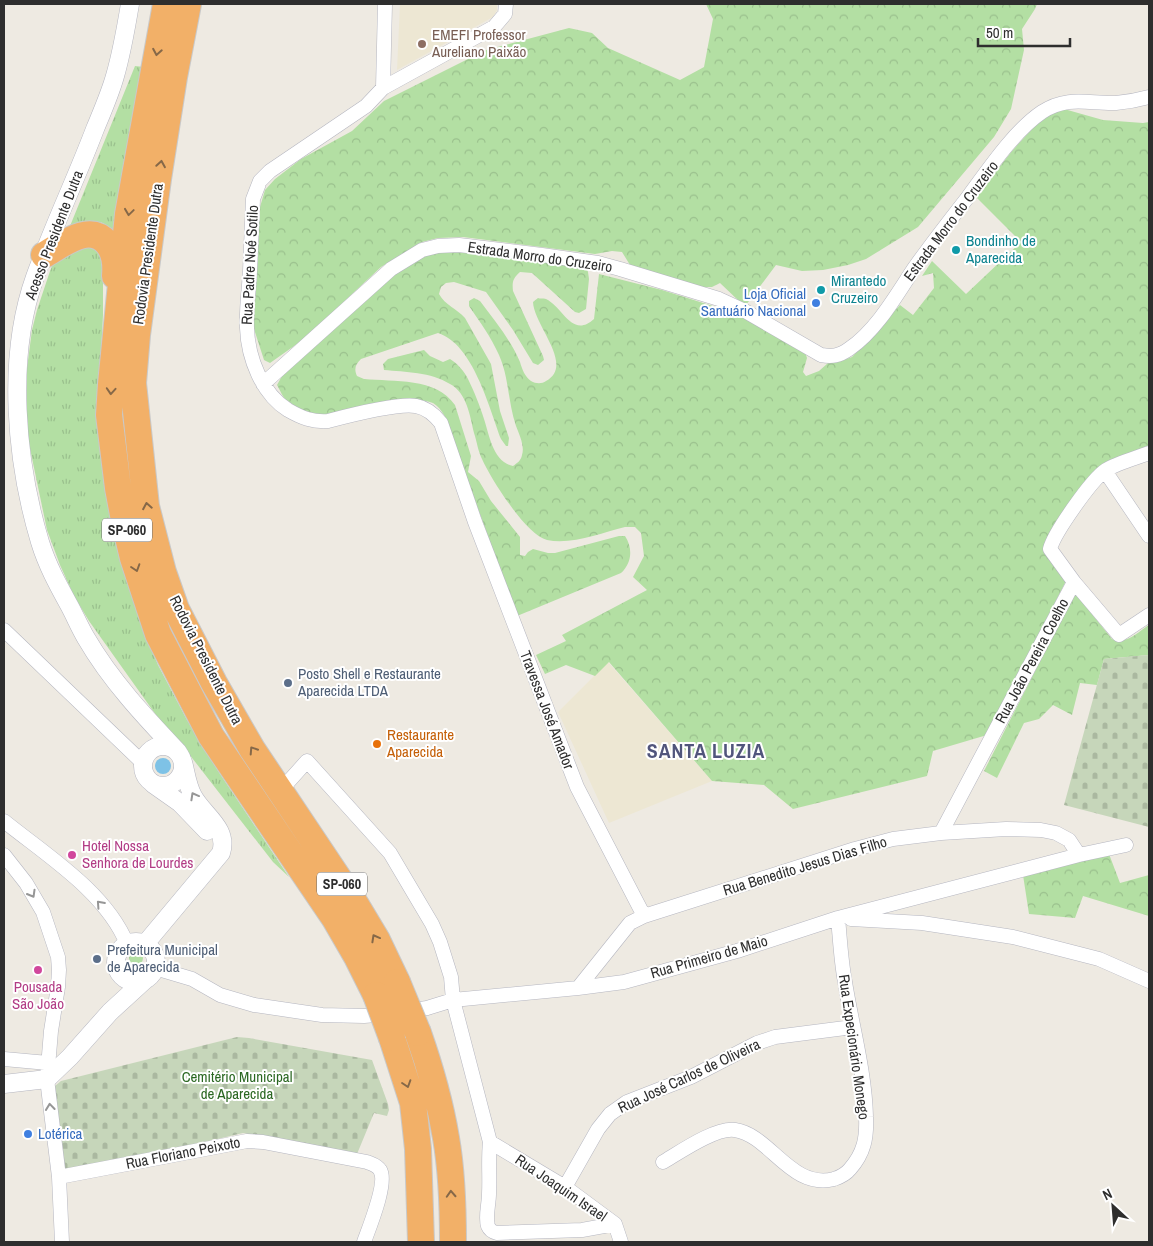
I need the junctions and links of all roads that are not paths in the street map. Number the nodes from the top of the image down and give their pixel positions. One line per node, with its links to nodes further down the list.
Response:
1 (130, 4): 8 (street, Acesso Presidente Dutra)
2 (166, 4): 9 (highway, Rodovia Presidente Dutra / SP-060, one-way to 9)
3 (188, 4): 22 (highway, Rodovia Presidente Dutra / SP-060, one-way to 3)
4 (385, 4): 6 (street)
5 (506, 4): 6 (street, Rua Padre Noé Sotilo)
6 (383, 88): 10 (street, Rua Padre Noé Sotilo)
7 (1149, 97): 10 (street, Estrada Morro do Cruzeiro)
8 (44, 255): 9 (highway); 18 (street, Acesso Presidente Dutra)
9 (114, 359): 40 (highway, Rodovia Presidente Dutra / SP-060, one-way to 40)
10 (263, 384): 11 (street, Rua Padre Noé Sotilo)
11 (425, 409): 30 (street, Travessa José Amador)
12 (1149, 453): 13 (street)
13 (1105, 470): 14 (street); 15 (street)
14 (1149, 536)
15 (1074, 582): 16 (street, Rua João Pereira Coelho); 24 (street, Rua João Pereira Coelho)
16 (1149, 615)
17 (4, 630): 20 (street)
18 (140, 712): 19 (street, Acesso Presidente Dutra); 20 (street)
19 (180, 757): 20 (street); 21 (street); 26 (street, one-way to 19)
20 (144, 760): 21 (street)
21 (153, 784): 26 (street)
22 (281, 790): 39 (street); 54 (highway, Rodovia Presidente Dutra / SP-060, one-way to 22, bridge)
23 (4, 821): 33 (street, one-way to 23)
24 (941, 833): 28 (street, Rua Benedito Jesus Dias Filho); 30 (street, Rua Benedito Jesus Dias Filho)
25 (1126, 845): 28 (street)
26 (221, 853): 34 (street)
27 (4, 855): 44 (street, one-way to 44)
28 (1079, 855): 29 (street)
29 (913, 898): 31 (street); 32 (street)
30 (644, 916): 38 (street)
31 (838, 918): 32 (street); 38 (street, Rua Primeiro de Maio); 42 (street, Rua Expecionário Monego)
32 (922, 923): 37 (street)
33 (127, 944): 34 (street); 35 (street)
34 (145, 944): 36 (street)
35 (116, 964): 36 (street); 41 (street)
36 (151, 973): 40 (street, Rua Primeiro de Maio); 41 (street)
37 (1149, 981)
38 (578, 988): 39 (street, Rua Primeiro de Maio)
39 (453, 1000): 40 (street, Rua Primeiro de Maio); 46 (street)
40 (370, 1006): 53 (highway, Rodovia Presidente Dutra / SP-060, one-way to 53, bridge)
41 (110, 1012): 44 (street)
42 (853, 1027): 47 (street, Rua Expecionário Monego); 49 (street, Rua José Carlos de Oliveira)
43 (4, 1059): 44 (street)
44 (48, 1071): 45 (street); 48 (street, one-way to 44)
45 (4, 1084)
46 (490, 1142): 49 (street, Rua Joaquim Israel); 50 (street)
47 (663, 1162)
48 (59, 1178): 51 (street); 52 (street, Rua Floriano Peixoto)
49 (565, 1187): 50 (street, Rua Joaquim Israel)
50 (615, 1224): 55 (street, Rua Joaquim Israel)
51 (62, 1242)
52 (364, 1242)
53 (421, 1242)
54 (454, 1242)
55 (621, 1242)

